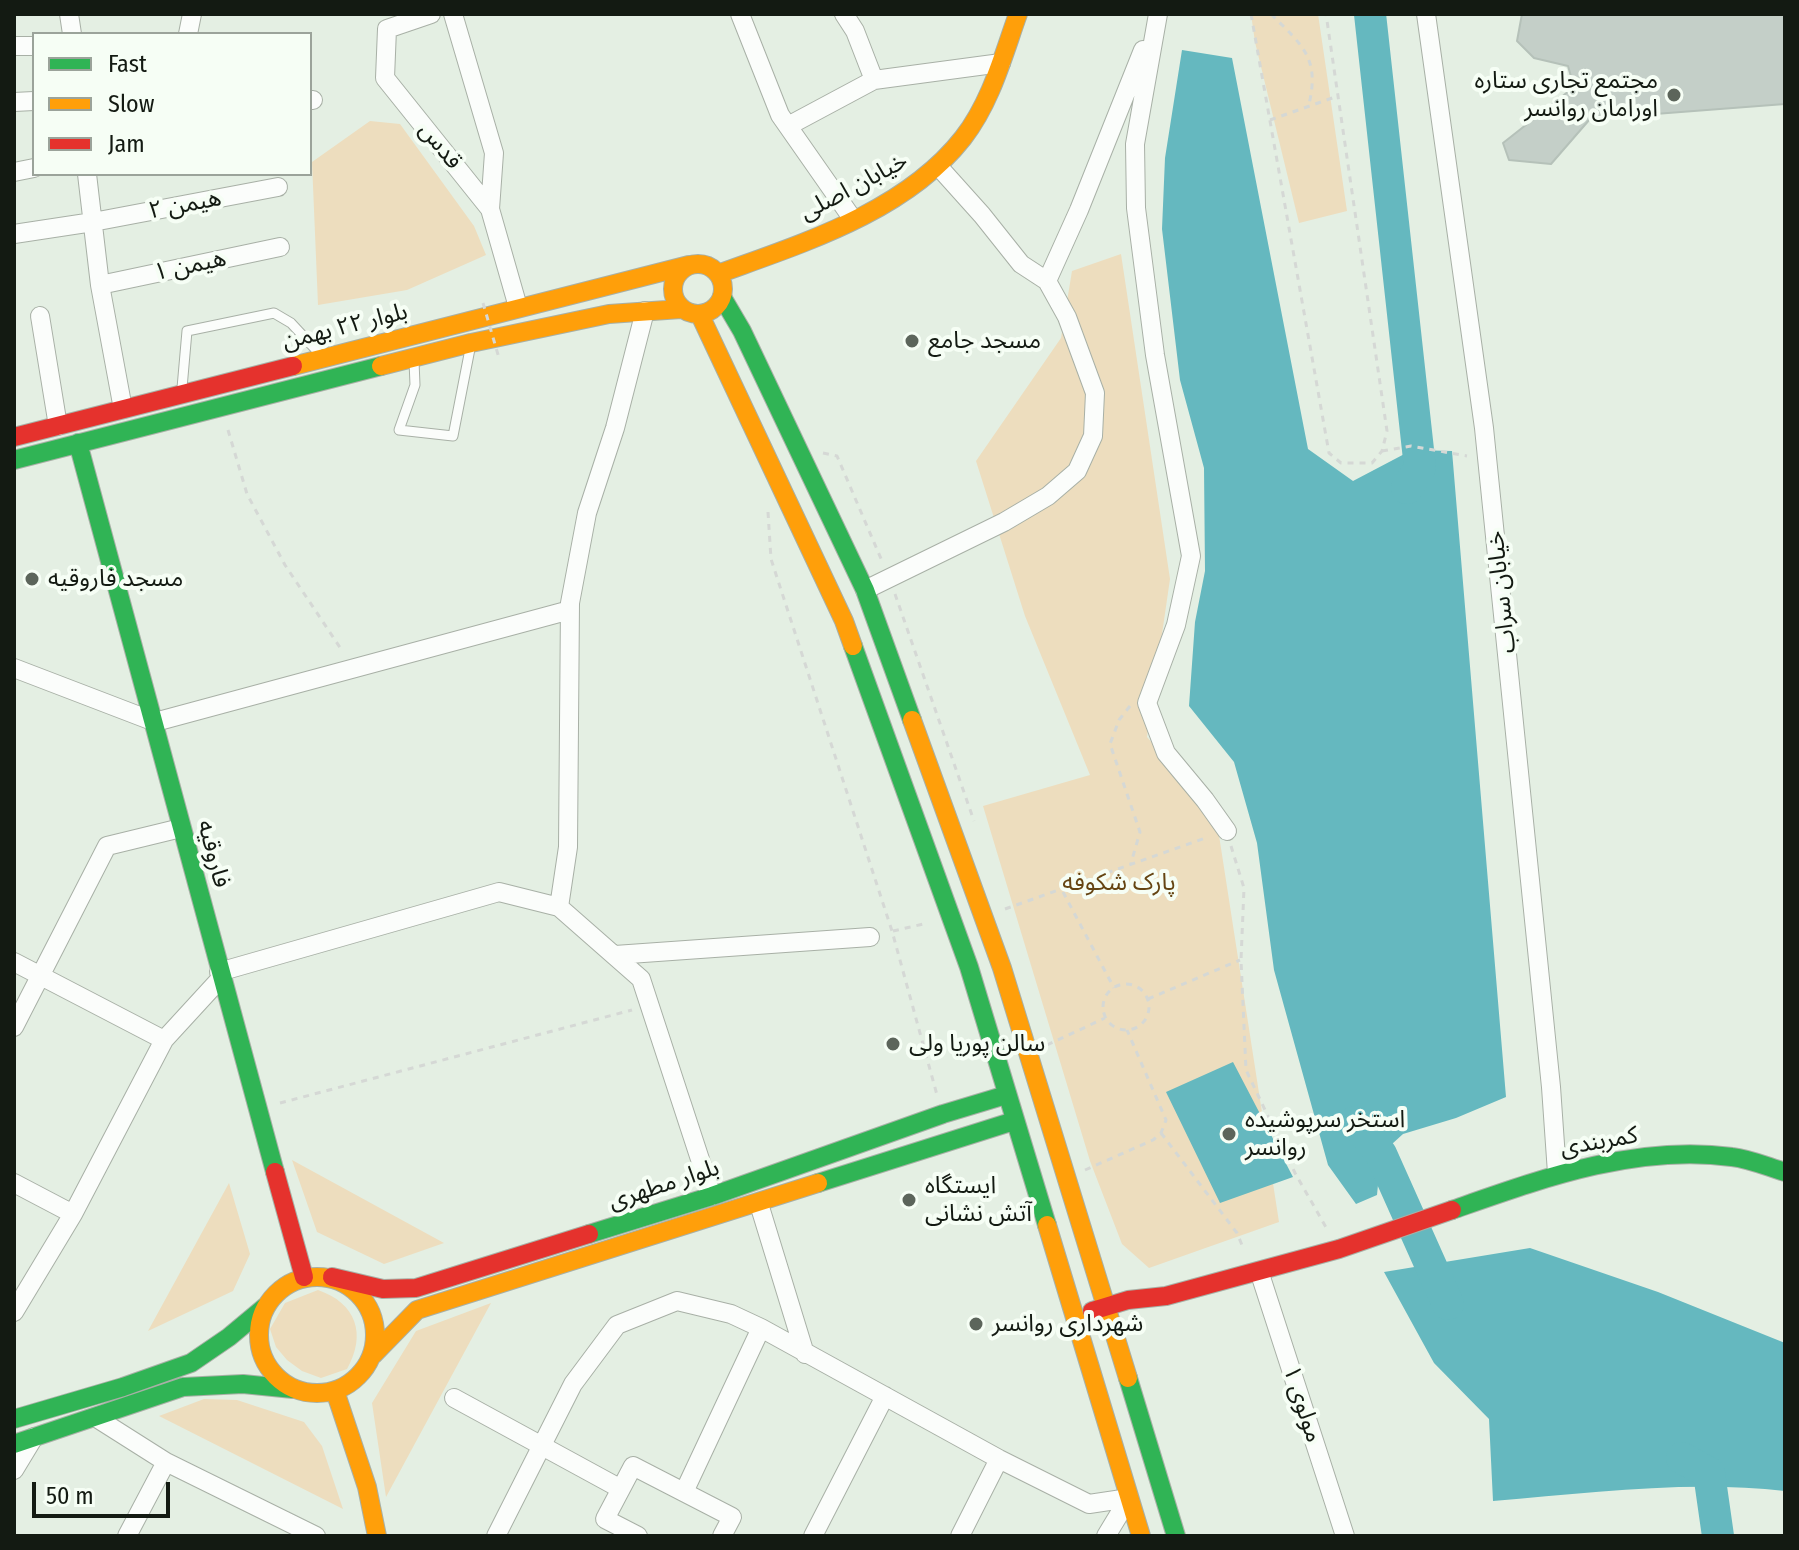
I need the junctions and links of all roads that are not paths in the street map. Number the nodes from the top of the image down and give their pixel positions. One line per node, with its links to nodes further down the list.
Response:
1 (431, 14): 14 (street, قدس)
2 (453, 14): 14 (street)
3 (740, 14): 10 (street)
4 (844, 14): 9 (street)
5 (1018, 14): 8 (main road, خیابان اصلی)
6 (1158, 14): 21 (street); 43 (street)
7 (1426, 14): 57 (street, خیابان سراب)
8 (1001, 63): 9 (street); 11 (main road, خیابان اصلی)
9 (874, 80): 10 (street)
10 (788, 126): 15 (street)
11 (938, 166): 15 (main road, خیابان اصلی); 21 (street)
12 (87, 176): 16 (street)
13 (278, 187): 16 (street, هیمن ۲)
14 (490, 209): 24 (street, قدس)
15 (852, 218): 20 (main road, خیابان اصلی)
16 (93, 222): 17 (street, هیمن ۲); 22 (street)
17 (14, 234)
18 (280, 247): 22 (street, هیمن ۱)
19 (689, 265): 20 (main road); 24 (main road, بلوار ۲۲ بهمن); 25 (main road)
20 (718, 274): 23 (main road)
21 (1047, 281): 38 (street)
22 (100, 285): 33 (street)
23 (722, 297): 27 (main road); 38 (main road)
24 (518, 307): 30 (main road, بلوار ۲۲ بهمن)
25 (681, 309): 26 (main road, بلوار ۲۲ بهمن); 27 (main road)
26 (645, 311): 29 (main road, بلوار ۲۲ بهمن); 39 (street)
27 (700, 315): 46 (main road)
28 (40, 316): 34 (street)
29 (471, 343): 31 (main road, بلوار ۲۲ بهمن); 31 (lane)
30 (323, 357): 32 (main road, بلوار ۲۲ بهمن); 32 (lane)
31 (414, 358): 36 (main road, بلوار ۲۲ بهمن)
32 (181, 394): 33 (main road, بلوار ۲۲ بهمن)
33 (123, 409): 34 (main road, بلوار ۲۲ بهمن)
34 (58, 426): 35 (main road, بلوار ۲۲ بهمن)
35 (14, 437)
36 (78, 443): 37 (main road, بلوار ۲۲ بهمن); 41 (main road, فاروقیه)
37 (14, 460)
38 (865, 590): 44 (main road)
39 (570, 610): 41 (street); 45 (street)
40 (14, 668): 41 (street)
41 (155, 722): 42 (main road, فاروقیه)
42 (181, 828): 50 (main road, فاروقیه); 51 (street)
43 (1227, 831)
44 (976, 895): 46 (main road); 65 (main road)
45 (559, 907): 48 (street); 50 (street)
46 (949, 911): 54 (main road)
47 (870, 937): 48 (street)
48 (615, 955): 59 (street)
49 (14, 962): 51 (street)
50 (220, 975): 53 (street); 63 (main road, فاروقیه)
51 (40, 976): 52 (street); 53 (street)
52 (14, 1027)
53 (164, 1040): 61 (street)
54 (1006, 1095): 55 (main road); 59 (main road, بلوار مطهری)
55 (1014, 1121): 60 (main road, بلوار مطهری); 68 (main road)
56 (1785, 1172): 57 (main road, کمربندی)
57 (1557, 1173): 62 (main road, کمربندی)
58 (14, 1183): 61 (street)
59 (712, 1196): 64 (main road, بلوار مطهری)
60 (759, 1204): 70 (street); 71 (main road, بلوار مطهری)
61 (73, 1214): 67 (street)
62 (1255, 1272): 65 (main road, کمربندی); 99 (street, مولوی ۱)
63 (304, 1277): 64 (main road); 66 (main road)
64 (332, 1277): 71 (main road)
65 (1108, 1306): 68 (main road, کمربندی); 98 (main road)
66 (265, 1307): 72 (main road); 77 (main road)
67 (14, 1312)
68 (1073, 1316): 86 (main road)
69 (761, 1328): 70 (street); 80 (street); 85 (street)
70 (805, 1354): 74 (street)
71 (373, 1355): 73 (main road)
72 (295, 1389): 73 (main road); 76 (main road)
73 (335, 1391): 90 (main road)
74 (885, 1396): 81 (street); 94 (street)
75 (454, 1398): 80 (street)
76 (95, 1417): 78 (main road); 82 (street)
77 (14, 1419)
78 (34, 1437): 79 (main road); 83 (street)
79 (14, 1444)
80 (541, 1447): 84 (street); 91 (street)
81 (999, 1459): 86 (street); 95 (street)
82 (166, 1462): 87 (street); 88 (street)
83 (14, 1470)
84 (621, 1489): 85 (street); 92 (street)
85 (684, 1492): 93 (street)
86 (1129, 1498): 96 (street); 97 (main road)
87 (280, 1528): 89 (street)
88 (127, 1536)
89 (316, 1536)
90 (377, 1536)
91 (496, 1536)
92 (638, 1536)
93 (722, 1536)
94 (813, 1536)
95 (960, 1536)
96 (1106, 1536)
97 (1141, 1536)
98 (1176, 1536)
99 (1345, 1536)

